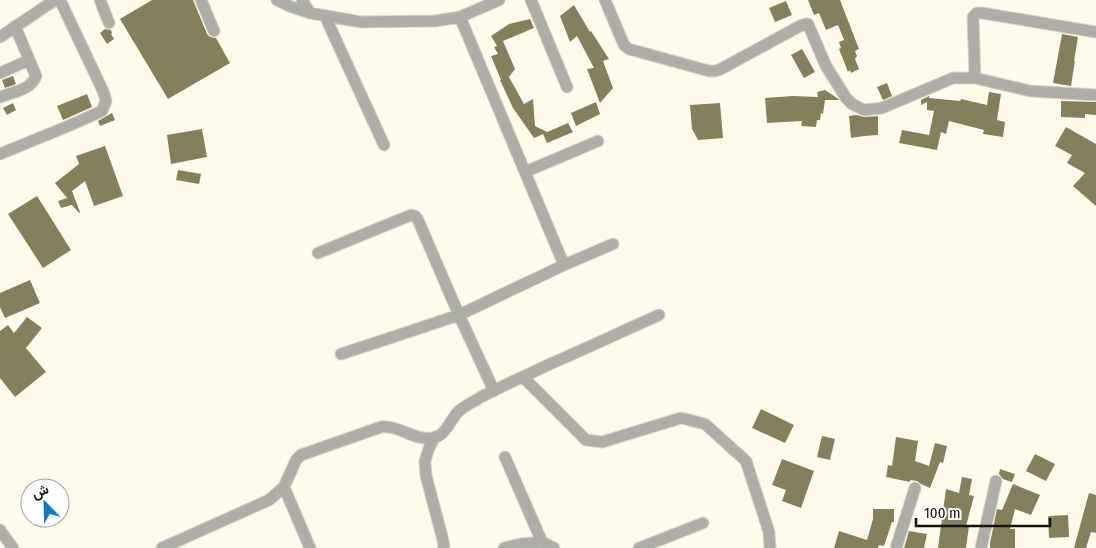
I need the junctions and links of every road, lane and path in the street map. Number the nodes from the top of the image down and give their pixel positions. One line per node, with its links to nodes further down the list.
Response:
1 (55, 0): 14 (street)
2 (60, 0): 26 (street)
3 (100, 0): 13 (street)
4 (201, 0): 15 (street)
5 (277, 0): 10 (street)
6 (302, 0): 10 (street)
7 (498, 0): 12 (street)
8 (531, 0): 21 (street)
9 (605, 0): 20 (street)
10 (310, 13): 11 (street)
11 (325, 16): 12 (street); 25 (street)
12 (460, 17): 27 (street)
13 (109, 23)
14 (15, 26): 17 (street); 18 (street)
15 (214, 31)
16 (1096, 32): 20 (street)
17 (0, 37)
18 (29, 60): 19 (street); 23 (street)
19 (0, 73)
20 (975, 78): 22 (street)
21 (567, 87)
22 (1096, 95)
23 (0, 97)
24 (598, 141): 27 (street)
25 (384, 145)
26 (0, 154)
27 (525, 172): 30 (street)
28 (613, 244): 30 (street)
29 (318, 253): 31 (street)
30 (564, 265): 31 (street)
31 (459, 315): 33 (street); 35 (street)
32 (659, 315): 34 (street)
33 (341, 354)
34 (523, 377): 35 (street); 51 (street)
35 (494, 391): 36 (street)
36 (434, 438): 39 (street); 47 (street)
37 (505, 457): 43 (street)
38 (996, 481): 53 (street)
39 (284, 488): 45 (street); 46 (street)
40 (915, 488): 52 (street)
41 (703, 523): 50 (street)
42 (0, 530): 44 (street)
43 (542, 542): 48 (street); 49 (street)
44 (13, 548)
45 (162, 548)
46 (310, 548)
47 (444, 548)
48 (504, 548)
49 (554, 548)
50 (639, 548)
51 (770, 548)
52 (896, 548)
53 (981, 548)

